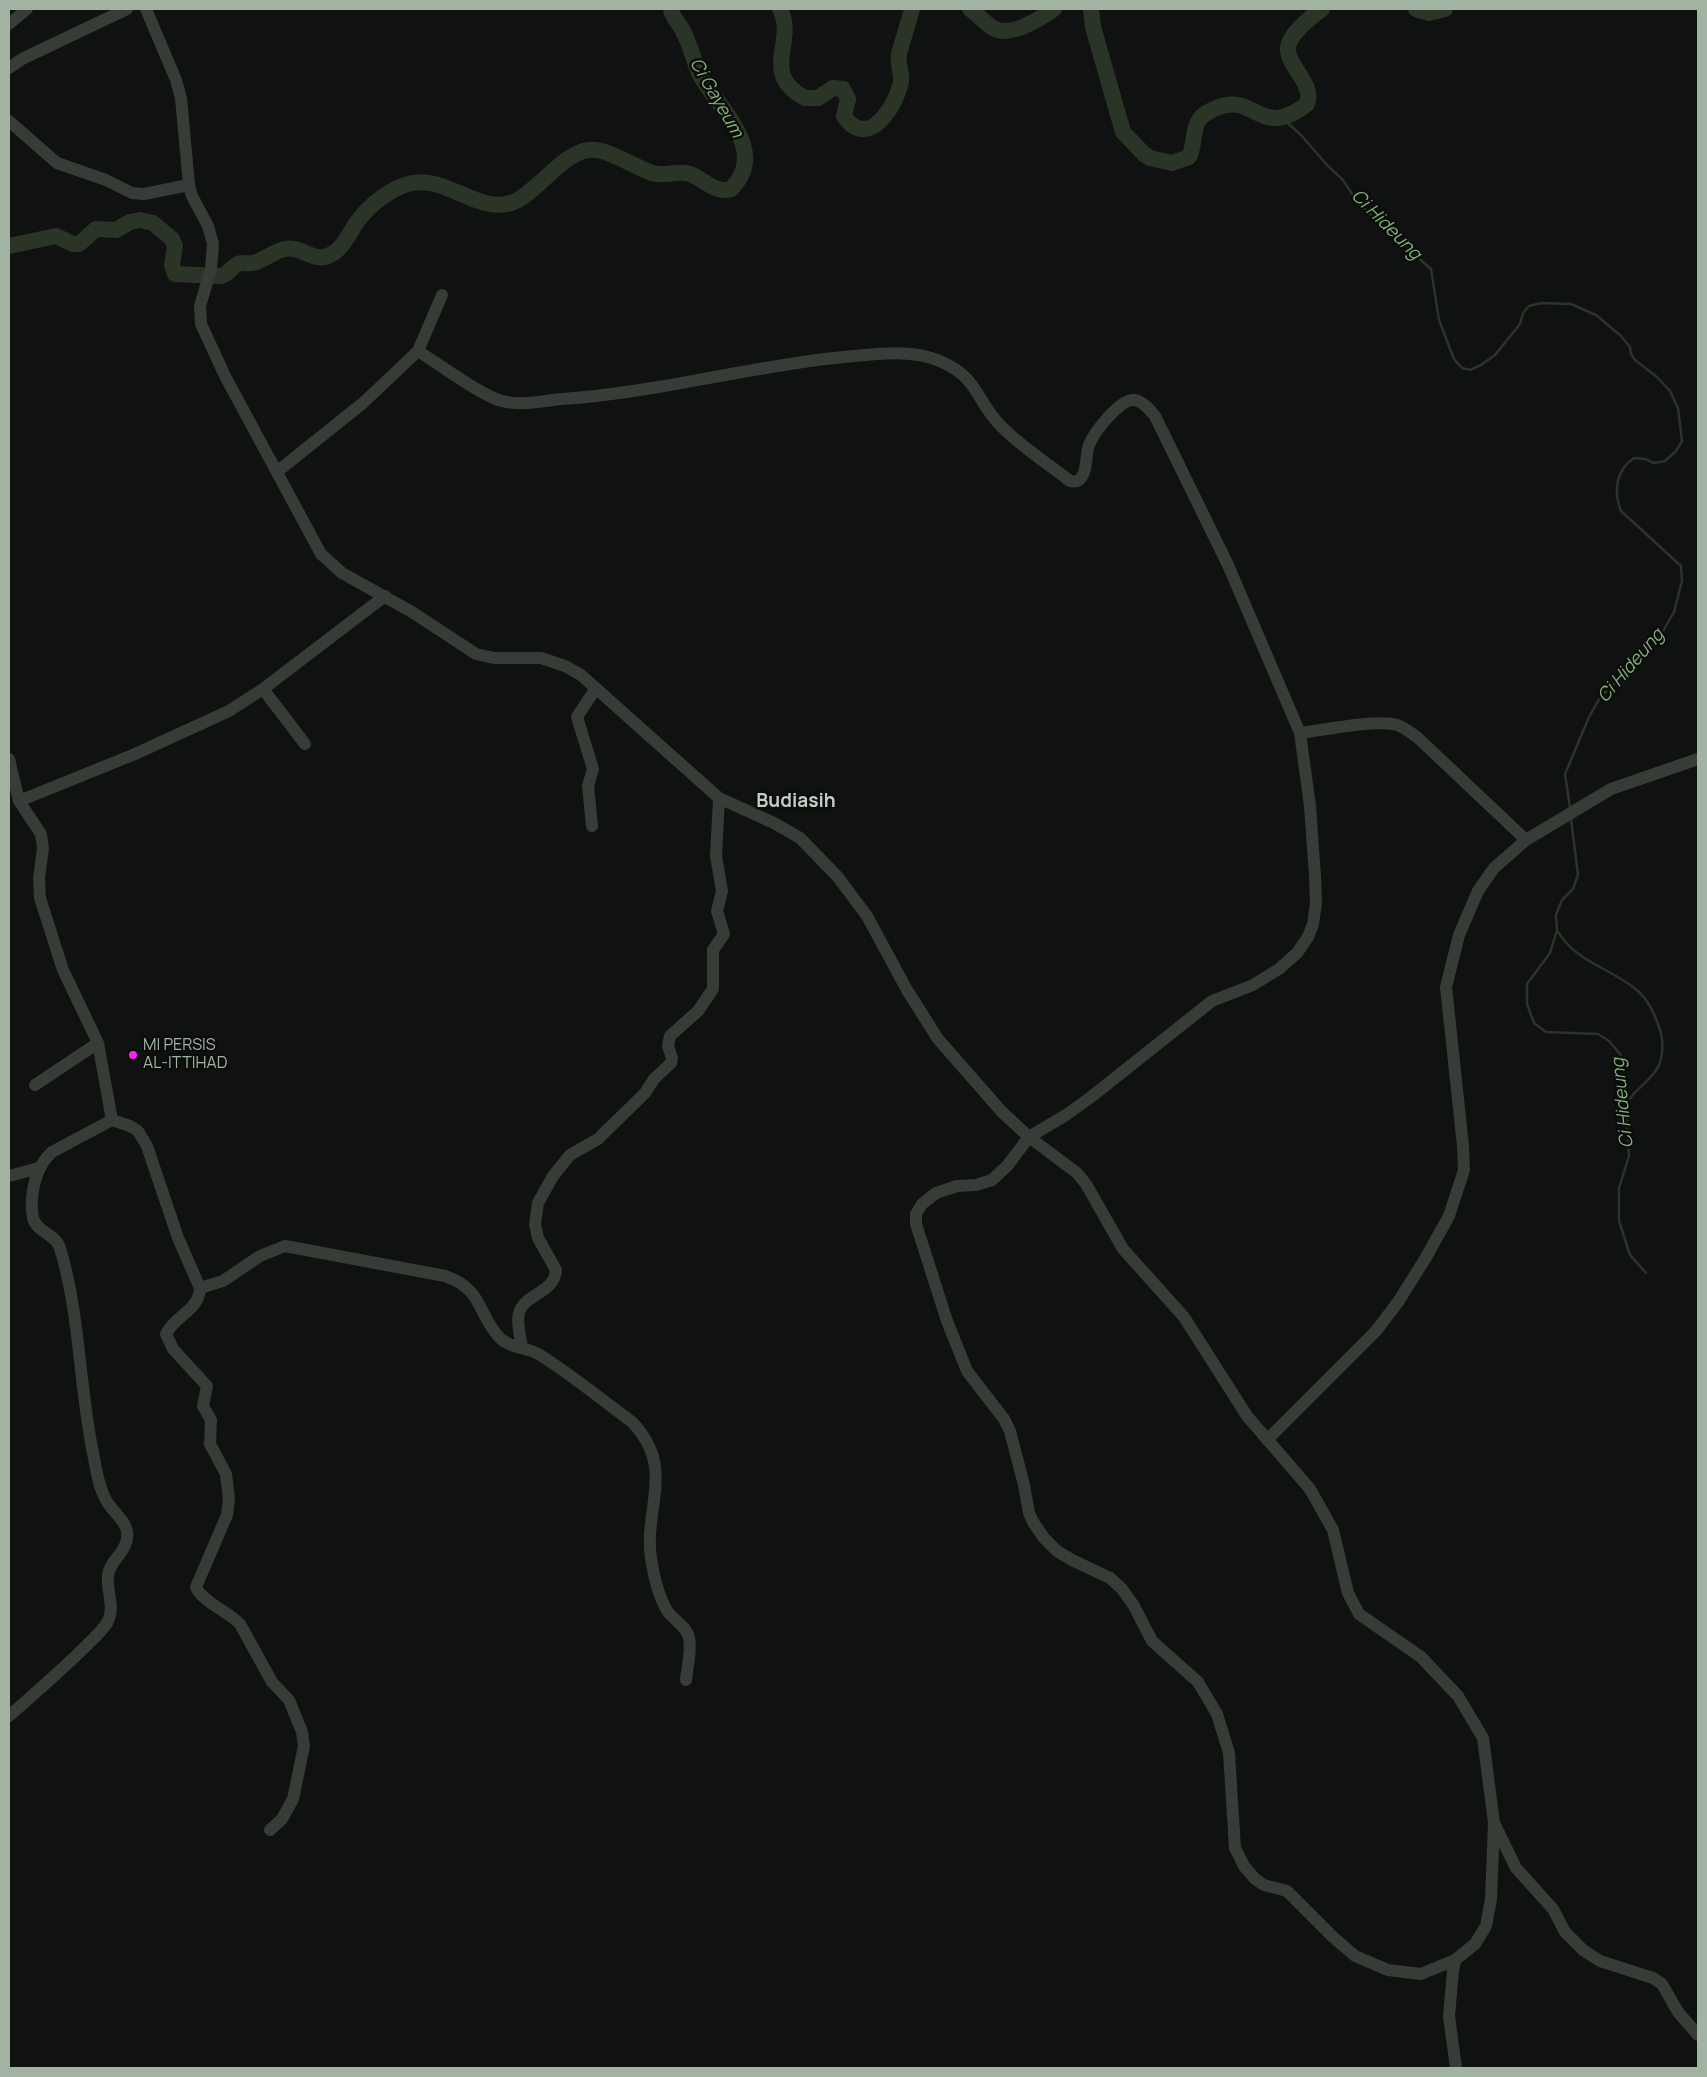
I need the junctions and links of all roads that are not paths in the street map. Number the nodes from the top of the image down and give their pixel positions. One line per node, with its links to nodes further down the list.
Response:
1 (27, 9): 4 (street)
2 (127, 9): 5 (street)
3 (146, 9): 7 (street)
4 (9, 24)
5 (9, 68)
6 (9, 121): 7 (street)
7 (189, 185): 10 (street)
8 (442, 296): 9 (street)
9 (418, 351): 10 (street); 14 (street)
10 (278, 471): 11 (street)
11 (385, 596): 12 (street); 13 (street)
12 (596, 688): 18 (street); 20 (street)
13 (263, 689): 15 (street); 19 (street)
14 (1300, 733): 21 (street); 25 (street)
15 (305, 744)
16 (9, 759): 19 (street)
17 (1698, 759): 21 (street)
18 (719, 798): 25 (street); 29 (street)
19 (19, 801): 22 (street)
20 (592, 826)
21 (1526, 840): 30 (street)
22 (98, 1044): 23 (street); 24 (street)
23 (35, 1085)
24 (112, 1120): 26 (street); 28 (street)
25 (1028, 1137): 30 (street); 35 (street)
26 (39, 1168): 27 (street); 32 (street)
27 (9, 1176)
28 (200, 1288): 29 (street); 34 (street)
29 (522, 1348): 31 (street)
30 (1267, 1440): 33 (street)
31 (686, 1680)
32 (9, 1716)
33 (1494, 1823): 35 (street); 36 (street)
34 (270, 1830)
35 (1455, 1960): 37 (street)
36 (1698, 2034)
37 (1456, 2068)

